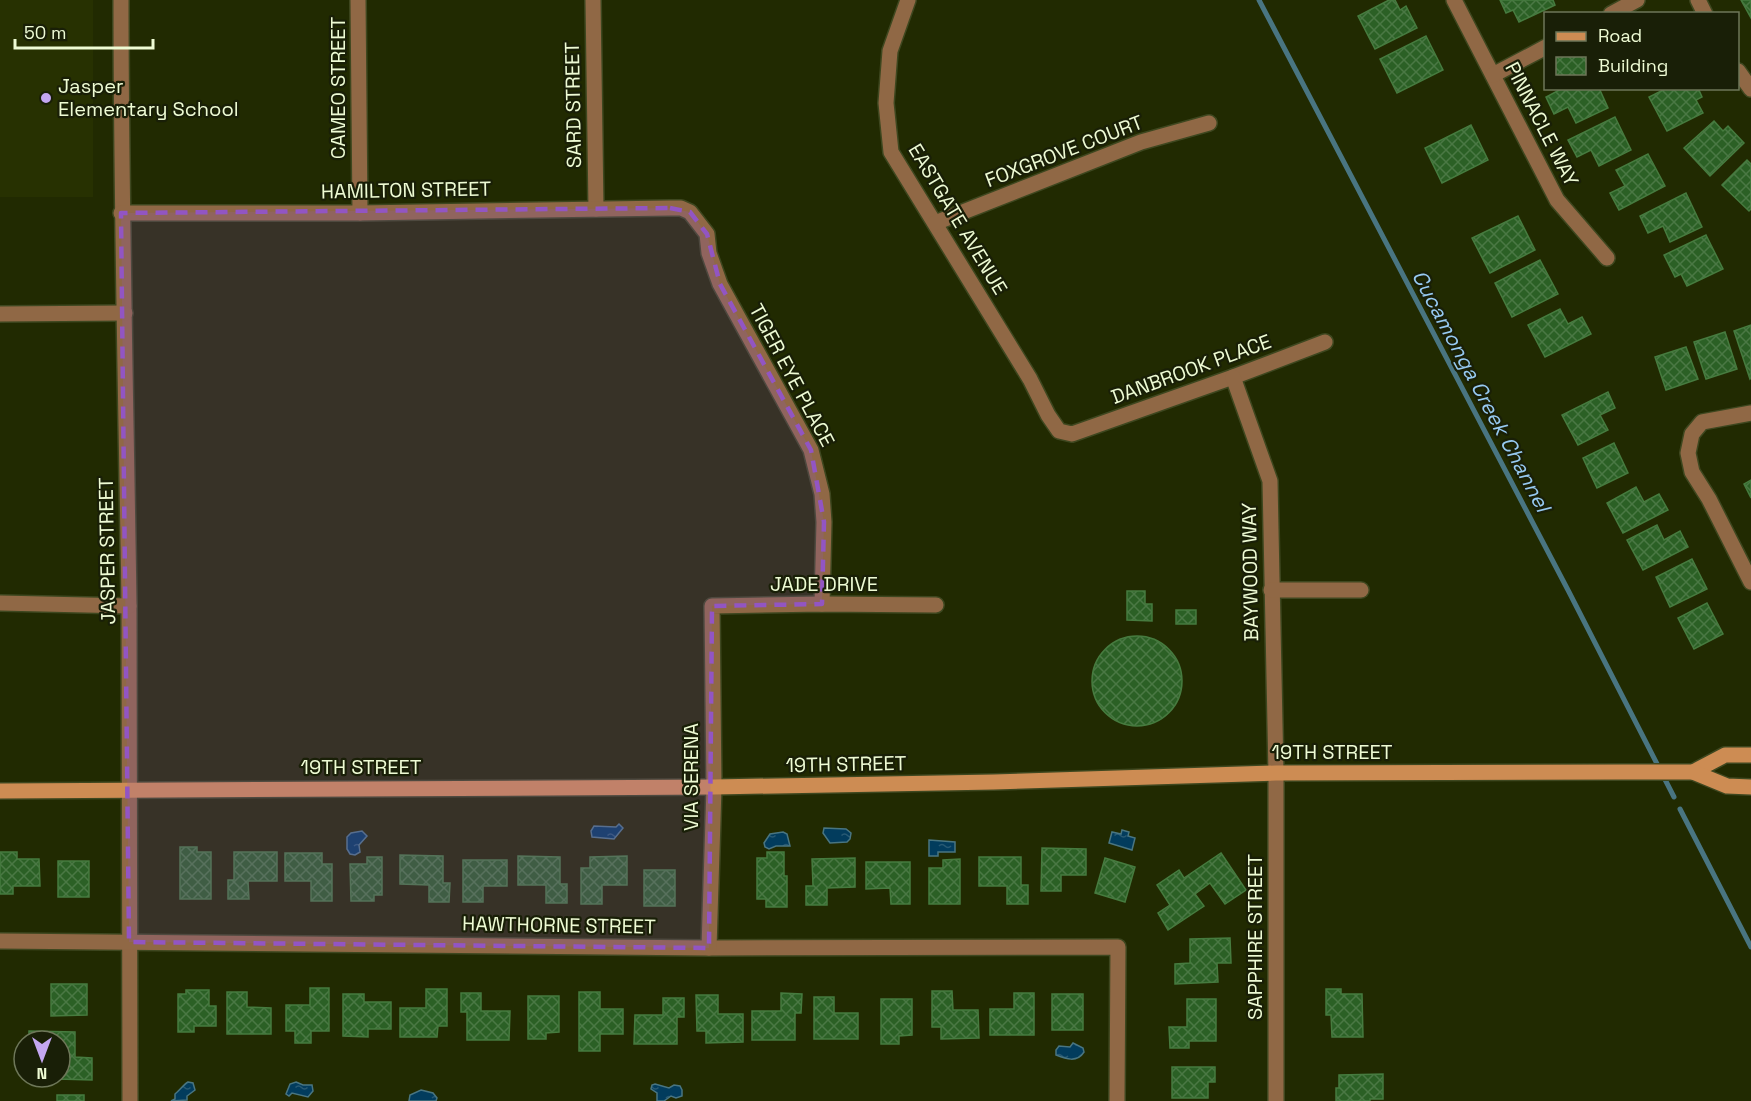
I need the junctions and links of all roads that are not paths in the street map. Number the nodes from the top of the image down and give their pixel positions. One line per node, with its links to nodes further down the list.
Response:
1 (121, 0): 15 (street, JASPER STREET)
2 (358, 0): 16 (street, CAMEO STREET)
3 (593, 0): 13 (street, SARD STREET)
4 (908, 0): 17 (street, EASTGATE AVENUE)
5 (1454, 0): 10 (street, PINNACLE WAY)
6 (1637, 0): 7 (street)
7 (1615, 12)
8 (1544, 48): 10 (street)
9 (1739, 74): 11 (street)
10 (1493, 75): 18 (street, PINNACLE WAY)
11 (1751, 89)
12 (1209, 123): 17 (street, FOXGROVE COURT)
13 (596, 209): 14 (street, HAMILTON STREET); 16 (street, HAMILTON STREET)
14 (690, 212): 29 (street, TIGER EYE PLACE)
15 (121, 213): 16 (street, HAMILTON STREET); 19 (street, JASPER STREET)
16 (360, 213)
17 (935, 224): 24 (street, EASTGATE AVENUE)
18 (1607, 258)
19 (125, 313): 20 (street); 31 (street, JASPER STREET)
20 (0, 314)
21 (1325, 342): 22 (street, DANBROOK PLACE)
22 (1233, 377): 24 (street, DANBROOK PLACE); 26 (street, BAYWOOD WAY)
23 (1751, 412): 25 (street)
24 (1072, 434)
25 (1751, 582)
26 (1271, 590): 27 (street); 35 (street, BAYWOOD WAY)
27 (1361, 590)
28 (0, 603): 31 (street)
29 (822, 603): 30 (street, JADE DRIVE); 32 (street, JADE DRIVE)
30 (936, 605)
31 (129, 606): 38 (street, JASPER STREET)
32 (712, 606): 36 (street, VIA SERENA)
33 (1751, 755): 34 (main road)
34 (1693, 772): 35 (main road, 19TH STREET); 37 (main road)
35 (1276, 773): 36 (main road, 19TH STREET); 45 (street, SAPPHIRE STREET)
36 (714, 787): 38 (main road, 19TH STREET); 42 (street, VIA SERENA)
37 (1751, 787)
38 (130, 789): 39 (main road, 19TH STREET); 41 (street, JASPER STREET)
39 (0, 790)
40 (0, 941): 41 (street, HAWTHORNE STREET)
41 (129, 942): 42 (street, HAWTHORNE STREET); 43 (street, JASPER STREET)
42 (709, 948): 44 (street, HAWTHORNE STREET)
43 (130, 1101)
44 (1117, 1101)
45 (1276, 1101)

